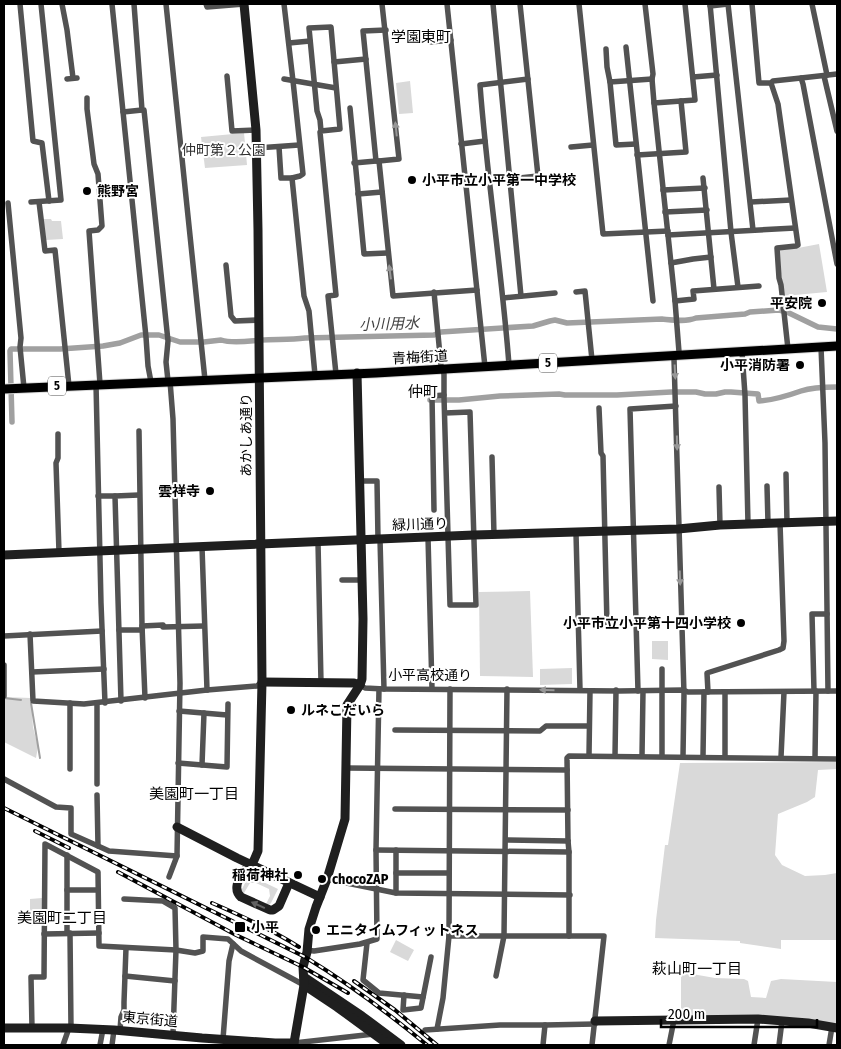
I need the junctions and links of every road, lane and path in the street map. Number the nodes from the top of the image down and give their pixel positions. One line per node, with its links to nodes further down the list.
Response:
1 (20, 4): 78 (street)
2 (42, 4): 78 (street)
3 (62, 4): 35 (street)
4 (112, 4): 52 (street)
5 (134, 4): 51 (street)
6 (166, 4): 121 (street)
7 (206, 4): 8 (street)
8 (244, 4): 55 (street, あかしあ通り)
9 (284, 4): 25 (street)
10 (382, 4): 21 (street)
11 (447, 4): 22 (street)
12 (493, 4): 42 (street)
13 (520, 4): 38 (street)
14 (579, 4): 62 (street)
15 (646, 4): 39 (street)
16 (685, 4): 34 (street)
17 (728, 4): 20 (street); 81 (street)
18 (752, 4): 45 (street)
19 (812, 4): 33 (street)
20 (710, 5): 31 (street)
21 (386, 30): 28 (street); 68 (street, one-way to 21)
22 (451, 40): 24 (street); 59 (street)
23 (310, 41): 25 (street); 29 (street); 44 (street)
24 (430, 42)
25 (289, 43): 41 (street)
26 (626, 48): 40 (street)
27 (606, 49): 43 (street)
28 (366, 58): 29 (street); 68 (street)
29 (334, 62): 46 (street)
30 (837, 74): 33 (street)
31 (717, 75): 34 (street); 88 (street)
32 (227, 76): 55 (street)
33 (825, 76): 36 (street); 57 (street)
34 (693, 77): 48 (street)
35 (72, 78)
36 (801, 78): 45 (street); 94 (street)
37 (284, 79): 41 (street)
38 (528, 79): 42 (street); 72 (street)
39 (652, 79): 40 (street); 49 (street)
40 (630, 80): 43 (street); 60 (street)
41 (293, 81): 44 (street); 61 (street)
42 (500, 82): 58 (street); 72 (street)
43 (610, 82): 60 (street)
44 (315, 84): 46 (street); 56 (street)
45 (772, 84): 77 (street)
46 (336, 88): 54 (street)
47 (87, 98): 124 (street)
48 (681, 101): 49 (street); 66 (street)
49 (654, 103): 66 (street)
50 (350, 108): 53 (street)
51 (142, 110): 52 (street); 122 (street)
52 (123, 112): 123 (street)
53 (352, 128): 54 (street); 69 (street)
54 (340, 129): 56 (street)
55 (256, 130): 65 (street, あかしあ通り)
56 (321, 131): 118 (street)
57 (837, 131)
58 (484, 141): 59 (street); 104 (street)
59 (461, 144): 99 (street)
60 (636, 144): 67 (street)
61 (300, 145): 63 (street); 70 (street)
62 (593, 145): 64 (street); 87 (street)
63 (279, 146): 65 (street); 70 (street)
64 (571, 147)
65 (257, 148): 107 (street, あかしあ通り)
66 (659, 154): 67 (street); 74 (street)
67 (637, 155): 87 (street)
68 (378, 161): 69 (street); 75 (street)
69 (354, 163): 76 (street)
70 (292, 178): 119 (street)
71 (703, 178): 73 (street)
72 (510, 180): 103 (street)
73 (705, 188): 74 (street); 83 (street)
74 (663, 190): 84 (street)
75 (382, 192): 76 (street); 91 (street)
76 (358, 194): 91 (street)
77 (791, 200): 81 (street); 85 (street)
78 (49, 201): 80 (street)
79 (32, 202): 80 (street)
80 (39, 202): 125 (street)
81 (750, 202): 86 (street)
82 (8, 203): 127 (street)
83 (707, 210): 84 (street); 90 (street)
84 (665, 212): 89 (street)
85 (795, 228): 86 (street); 110 (street)
86 (753, 230): 88 (street)
87 (646, 232): 89 (street); 105 (street)
88 (731, 232): 90 (street); 97 (street)
89 (668, 233): 90 (street); 93 (street)
90 (709, 233): 92 (street)
91 (388, 253): 100 (street, one-way to 91)
92 (711, 258): 93 (street); 98 (street)
93 (671, 263): 106 (street)
94 (837, 264)
95 (226, 265): 107 (street)
96 (759, 286): 97 (street)
97 (738, 288): 98 (street)
98 (714, 289): 106 (street)
99 (477, 290): 100 (street); 115 (street)
100 (434, 292): 116 (street)
101 (576, 292): 113 (street)
102 (555, 293): 103 (street)
103 (521, 296): 104 (street)
104 (503, 298): 114 (street)
105 (652, 301)
106 (675, 301): 112 (street)
107 (259, 320): 120 (street, あかしあ通り)
108 (837, 346): 109 (main road, 青梅街道 / 5)
109 (821, 347): 110 (main road, 青梅街道 / 5); 143 (street)
110 (788, 349): 111 (main road, 青梅街道 / 5)
111 (742, 352): 112 (main road, 青梅街道 / 5); 146 (street)
112 (676, 356): 113 (main road, 青梅街道 / 5); 129 (street, one-way to 129)
113 (592, 360): 114 (main road, 青梅街道 / 5)
114 (509, 365): 115 (main road, 青梅街道 / 5)
115 (485, 367): 116 (main road, 青梅街道 / 5)
116 (443, 369): 117 (main road, 青梅街道 / 5); 128 (street)
117 (357, 373): 118 (main road, 青梅街道 / 5); 136 (street)
118 (336, 374): 119 (main road, 青梅街道 / 5)
119 (315, 375): 120 (main road, 青梅街道 / 5)
120 (259, 377): 121 (main road, 青梅街道 / 5); 160 (street, あかしあ通り)
121 (205, 380): 122 (main road, 青梅街道 / 5)
122 (169, 381): 123 (main road, 青梅街道 / 5); 162 (street)
123 (151, 382): 124 (main road, 青梅街道 / 5)
124 (98, 384): 125 (main road, 青梅街道 / 5); 140 (street)
125 (69, 386): 127 (main road, 青梅街道 / 5)
126 (9, 388): 127 (main road, 青梅街道 / 5)
127 (24, 388)
128 (444, 398): 131 (street); 142 (street)
129 (676, 406): 149 (street, one-way to 149); 150 (street)
130 (599, 408): 151 (street)
131 (445, 413): 154 (street); 156 (street)
132 (139, 432): 139 (street)
133 (58, 434): 166 (street)
134 (492, 457): 153 (street)
135 (786, 474): 145 (street)
136 (359, 481): 157 (street); 158 (street)
137 (767, 486): 147 (street)
138 (719, 487): 148 (street)
139 (139, 495): 141 (street); 163 (street)
140 (98, 496): 141 (street); 165 (street)
141 (115, 496): 164 (street)
142 (434, 510)
143 (826, 521): 144 (street, 緑川通り); 145 (street, 緑川通り); 170 (street)
144 (837, 521)
145 (784, 523): 147 (street, 緑川通り); 200 (street)
146 (748, 524): 147 (street, 緑川通り); 148 (street, 緑川通り)
147 (768, 524)
148 (720, 525): 149 (street, 緑川通り)
149 (678, 529): 150 (street, 緑川通り); 194 (street, one-way to 194)
150 (633, 530): 151 (street, 緑川通り); 196 (street)
151 (605, 532): 152 (street, 緑川通り); 171 (street)
152 (576, 533): 153 (street, 緑川通り); 191 (street)
153 (494, 535): 154 (street, 緑川通り)
154 (474, 536): 156 (street, 緑川通り); 156 (street)
155 (428, 537): 156 (street, 緑川通り); 157 (street, 緑川通り); 187 (street)
156 (448, 537)
157 (379, 539): 158 (street, 緑川通り); 186 (street)
158 (360, 540): 159 (street, 緑川通り); 169 (street)
159 (318, 542): 160 (street, 緑川通り); 184 (street)
160 (260, 544): 161 (street, 緑川通り); 183 (street, あかしあ通り)
161 (202, 547): 162 (street, 緑川通り); 172 (street)
162 (176, 548): 163 (street, 緑川通り); 173 (street)
163 (140, 549): 164 (street, 緑川通り); 174 (street)
164 (117, 550): 165 (street, 緑川通り); 175 (street)
165 (100, 551): 166 (street, 緑川通り); 176 (street)
166 (59, 552): 167 (street, 緑川通り)
167 (4, 555)
168 (342, 580): 169 (street)
169 (362, 580): 185 (street)
170 (826, 614): 197 (street); 198 (street)
171 (607, 624)
172 (204, 626): 173 (street); 190 (street)
173 (178, 627): 174 (street); 203 (street)
174 (142, 628): 175 (street); 205 (street)
175 (119, 630): 206 (street)
176 (102, 631): 177 (street); 180 (street)
177 (30, 634): 178 (street); 182 (street)
178 (4, 636)
179 (4, 665): 204 (street)
180 (104, 669): 182 (street); 207 (street)
181 (662, 669): 193 (street)
182 (32, 672): 208 (street, 小平高校通り)
183 (262, 682): 184 (street, 小平高校通り); 190 (street, 小平高校通り); 254 (street, あかしあ通り)
184 (321, 683): 185 (street, 小平高校通り)
185 (360, 685): 186 (street, 小平高校通り); 230 (street)
186 (381, 689): 187 (street, 小平高校通り); 231 (street)
187 (432, 689): 188 (street, 小平高校通り)
188 (450, 689): 189 (street, 小平高校通り); 216 (street)
189 (507, 689): 191 (street, 小平高校通り, one-way to 189); 217 (street)
190 (207, 690): 203 (street, 小平高校通り)
191 (580, 690): 195 (street, 小平高校通り)
192 (616, 690): 195 (street, 小平高校通り); 196 (street, 小平高校通り); 219 (street)
193 (662, 690): 194 (street, 小平高校通り); 196 (street, 小平高校通り); 221 (street)
194 (683, 690): 200 (street, 小平高校通り); 222 (street)
195 (590, 691): 214 (street)
196 (641, 691): 220 (street)
197 (815, 691): 198 (street, 小平高校通り); 202 (street, 小平高校通り); 226 (street)
198 (828, 691): 199 (street, 小平高校通り)
199 (837, 691)
200 (706, 692): 201 (street, 小平高校通り); 223 (street)
201 (725, 692): 202 (street, 小平高校通り); 224 (street)
202 (784, 692): 225 (street)
203 (179, 694): 205 (street, 小平高校通り); 211 (street)
204 (4, 696)
205 (145, 698): 206 (street, 小平高校通り)
206 (122, 701): 207 (street, 小平高校通り)
207 (105, 702): 209 (street, 小平高校通り)
208 (70, 703): 209 (street, 小平高校通り); 232 (street)
209 (97, 703): 237 (street)
210 (228, 704): 213 (street)
211 (179, 711): 212 (street); 228 (street)
212 (204, 713): 213 (street); 229 (street)
213 (227, 715): 229 (street)
214 (589, 726): 217 (street); 218 (street)
215 (395, 730): 216 (street)
216 (450, 730): 217 (street); 233 (street)
217 (507, 731): 234 (street)
218 (588, 756): 219 (street); 235 (street)
219 (615, 756): 220 (street)
220 (642, 756): 221 (street)
221 (662, 756): 222 (street)
222 (683, 756): 223 (street)
223 (703, 756): 224 (street)
224 (725, 757): 225 (street)
225 (782, 758): 226 (street)
226 (815, 758): 227 (street)
227 (837, 759)
228 (178, 763): 229 (street); 243 (street)
229 (202, 766)
230 (346, 768): 231 (street); 258 (street)
231 (378, 768): 233 (street); 247 (street)
232 (70, 769)
233 (450, 770): 234 (street); 240 (street)
234 (506, 770): 235 (street); 241 (street)
235 (567, 770): 242 (street)
236 (4, 779): 246 (street)
237 (97, 784)
238 (97, 795): 246 (street)
239 (395, 809): 240 (street)
240 (450, 809): 241 (street); 249 (street)
241 (506, 810): 242 (street); 244 (street)
242 (568, 810): 245 (street)
243 (178, 828): 253 (street); 254 (street)
244 (506, 840): 245 (street); 250 (street)
245 (568, 841): 251 (street)
246 (98, 846): 253 (street)
247 (376, 850): 248 (street); 260 (street)
248 (396, 850): 249 (street); 255 (street)
249 (449, 850): 250 (street); 256 (street)
250 (506, 851): 251 (street); 265 (street)
251 (569, 852): 266 (street)
252 (67, 855): 261 (street); 262 (street); 271 (street)
253 (177, 856): 257 (street)
254 (252, 865): 259 (street); 259 (street, one-way to 254)
255 (396, 873): 256 (street); 263 (street)
256 (449, 873): 264 (street)
257 (170, 877)
258 (327, 879): 260 (street); 268 (street)
259 (290, 883): 268 (street)
260 (376, 889): 263 (street); 275 (street)
261 (68, 890): 262 (street); 269 (street)
262 (98, 890): 270 (street)
263 (396, 893): 264 (street)
264 (449, 894): 265 (street); 272 (street)
265 (505, 895): 266 (street); 273 (street)
266 (570, 895): 274 (street)
267 (124, 898): 278 (street)
268 (321, 899): 279 (street)
269 (68, 933): 270 (street); 271 (street); 293 (street)
270 (99, 933): 277 (street)
271 (44, 934): 292 (street)
272 (448, 936): 273 (street); 297 (street)
273 (504, 936): 274 (street); 282 (street)
274 (569, 936): 290 (street)
275 (367, 943): 279 (street); 285 (street)
276 (233, 944): 278 (street); 284 (street); 303 (street)
277 (126, 948): 278 (street); 281 (street)
278 (176, 950): 283 (street)
279 (307, 950): 284 (street)
280 (431, 957): 286 (street)
281 (125, 976): 283 (street); 298 (street)
282 (496, 976)
283 (175, 981): 300 (street)
284 (304, 981): 301 (street); 302 (street); 304 (street)
285 (404, 995): 286 (street); 286 (street)
286 (423, 997)
287 (758, 1019): 288 (street); 289 (street); 313 (street)
288 (674, 1020): 290 (street); 312 (street)
289 (782, 1021): 294 (street); 314 (street)
290 (595, 1022): 291 (street); 311 (street)
291 (545, 1025): 297 (street); 310 (street)
292 (32, 1028): 293 (street, 東京街道); 295 (street, 東京街道)
293 (70, 1028): 296 (street, 東京街道); 305 (street)
294 (835, 1028): 315 (street)
295 (4, 1029)
296 (103, 1029): 298 (street, 東京街道); 306 (street)
297 (438, 1029): 299 (street)
298 (117, 1030): 300 (street, 東京街道); 307 (street)
299 (425, 1030)
300 (173, 1034): 303 (street, 東京街道)
301 (375, 1034): 302 (street); 304 (street); 308 (street)
302 (386, 1034): 309 (street)
303 (225, 1041): 304 (street, 東京街道)
304 (295, 1044)
305 (63, 1045)
306 (100, 1045)
307 (112, 1045)
308 (389, 1045)
309 (401, 1045)
310 (543, 1045)
311 (592, 1045)
312 (670, 1045)
313 (754, 1045)
314 (779, 1045)
315 (829, 1045)

